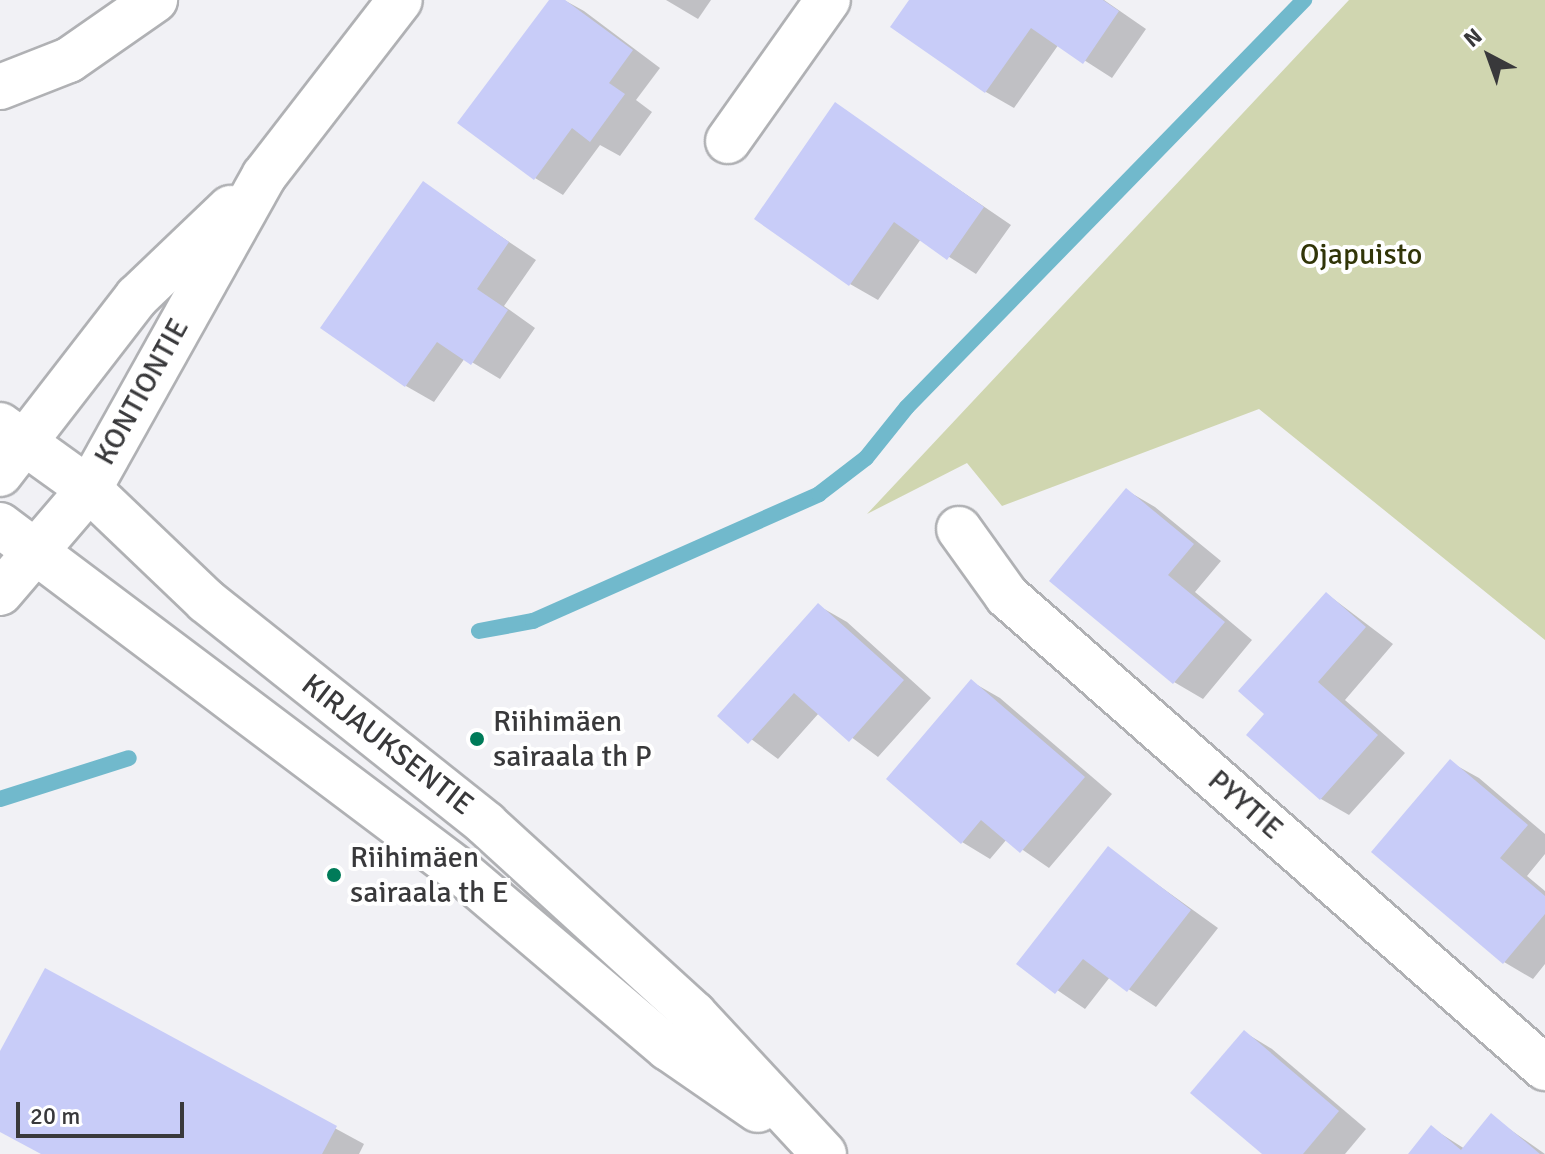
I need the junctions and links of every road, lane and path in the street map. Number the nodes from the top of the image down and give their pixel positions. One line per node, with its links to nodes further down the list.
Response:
1 (155, 0): 4 (street)
2 (399, 0): 6 (street, KONTIONTIE)
3 (828, 0): 5 (street)
4 (0, 87)
5 (728, 141)
6 (264, 176): 7 (street, KONTIONTIE); 9 (street, KONTIONTIE)
7 (13, 432): 8 (street, KONTIONTIE); 9 (street, KIRJAUKSENTIE)
8 (0, 474)
9 (89, 489): 12 (street, KONTIONTIE); 15 (street, KIRJAUKSENTIE)
10 (0, 525): 12 (street, KIRJAUKSENTIE)
11 (959, 529): 14 (street, PYYTIE)
12 (34, 554): 13 (street, KONTIONTIE); 15 (street, KIRJAUKSENTIE)
13 (0, 593)
14 (1545, 1068)
15 (823, 1154)

